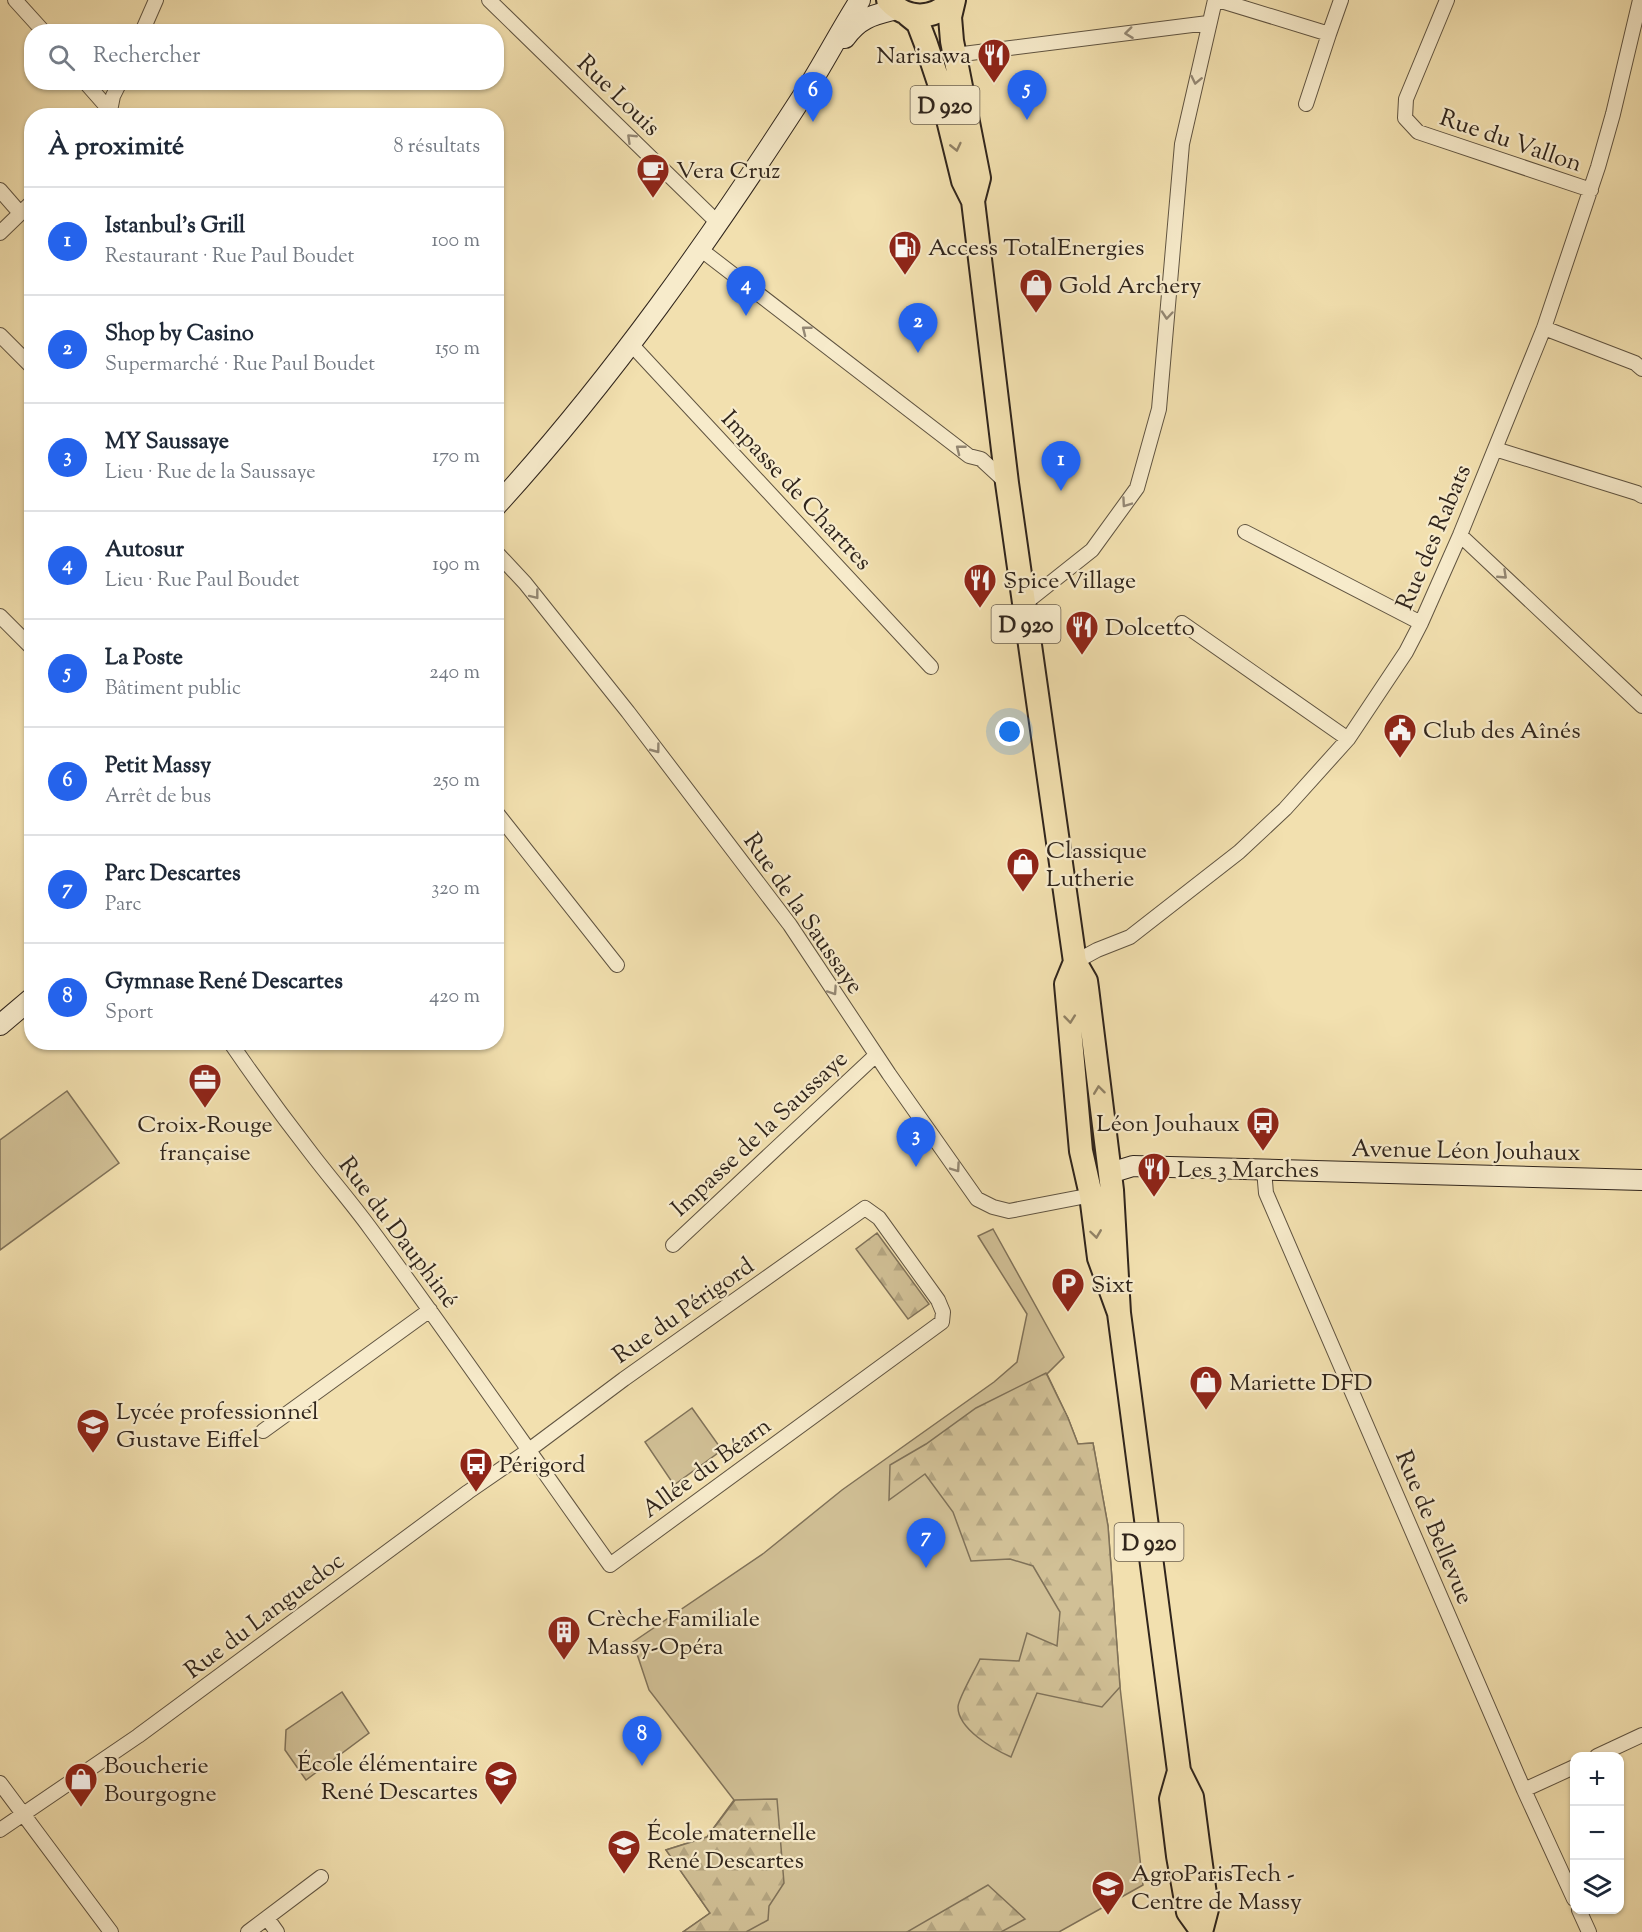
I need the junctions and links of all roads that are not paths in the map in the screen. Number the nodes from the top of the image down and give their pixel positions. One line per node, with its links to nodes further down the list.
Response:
1 (15, 0): 12 (street)
2 (156, 0): 13 (street)
3 (860, 0): 16 (street)
4 (953, 0): 10 (main road); 15 (main road, D 920)
5 (1216, 0): 11 (street); 14 (street)
6 (1341, 0): 14 (street)
7 (1447, 0): 23 (street, Rue du Vallon)
8 (1640, 0): 23 (street, Rue des Rabats)
9 (494, 2): 27 (street, Rue Louis, one-way to 9)
10 (898, 8): 16 (street); 24 (main road, D 920, one-way to 24)
11 (1208, 23): 15 (street, one-way to 15); 42 (street, one-way to 42)
12 (37, 24)
13 (146, 24)
14 (1329, 34): 19 (street)
15 (955, 55): 24 (main road, D 920)
16 (814, 78): 27 (street)
17 (92, 90): 20 (street)
18 (116, 90): 21 (street)
19 (1306, 104)
20 (107, 108)
21 (112, 108)
22 (0, 190): 26 (street)
23 (1591, 190): 30 (street, Rue des Rabats)
24 (973, 201): 36 (main road, D 920)
25 (24, 209): 26 (street)
26 (20, 213): 28 (street)
27 (718, 223): 29 (street)
28 (0, 233)
29 (700, 249): 32 (street); 36 (street, one-way to 29)
30 (1544, 328): 34 (street); 35 (street, Rue des Rabats)
31 (0, 335): 33 (street)
32 (630, 344): 38 (street); 47 (street, Impasse de Chartres)
33 (24, 359)
34 (1642, 369)
35 (1495, 449): 37 (street); 40 (street, Rue des Rabats)
36 (1007, 483): 42 (main road, D 920)
37 (1642, 496)
38 (504, 497)
39 (1245, 532): 45 (street)
40 (1460, 535): 45 (street, Rue des Rabats); 48 (street, one-way to 48)
41 (504, 561): 56 (street, Rue de la Saussaye, one-way to 56)
42 (1023, 604): 51 (main road, D 920)
43 (0, 616): 46 (street)
44 (1182, 623): 49 (street)
45 (1421, 623): 49 (street, Rue des Rabats)
46 (24, 640)
47 (931, 667)
48 (1642, 706)
49 (1348, 739): 51 (street, Rue des Rabats)
50 (504, 822): 52 (street)
51 (1075, 962): 59 (main road, D 920, one-way to 51); 59 (main road, D 920, one-way to 59)
52 (617, 964)
53 (24, 1005): 54 (street)
54 (0, 1025)
55 (236, 1050): 62 (street, Rue du Dauphiné)
56 (876, 1055): 59 (street, Rue de la Saussaye, one-way to 59); 61 (street, Impasse de la Saussaye)
57 (1264, 1170): 58 (street, Avenue Léon Jouhaux); 59 (street, Avenue Léon Jouhaux); 69 (street, Rue de Bellevue)
58 (1642, 1180)
59 (1100, 1184): 76 (main road, D 920)
60 (864, 1208): 64 (street, Rue du Périgord); 64 (street, Allée du Béarn)
61 (673, 1245)
62 (430, 1310): 63 (street); 64 (street, Rue du Dauphiné)
63 (263, 1431)
64 (529, 1450): 70 (street, Rue du Languedoc)
65 (1642, 1735): 66 (street)
66 (1606, 1752)
67 (1570, 1769): 69 (street)
68 (0, 1783): 70 (street)
69 (1524, 1790): 73 (street, Rue de Bellevue)
70 (24, 1813): 71 (street, Rue du Languedoc); 77 (street)
71 (0, 1830)
72 (321, 1877): 75 (street)
73 (1570, 1888)
74 (1581, 1914): 80 (street)
75 (267, 1918): 78 (street); 79 (street)
76 (1201, 1931)
77 (111, 1932)
78 (248, 1932)
79 (277, 1932)
80 (1589, 1932)

